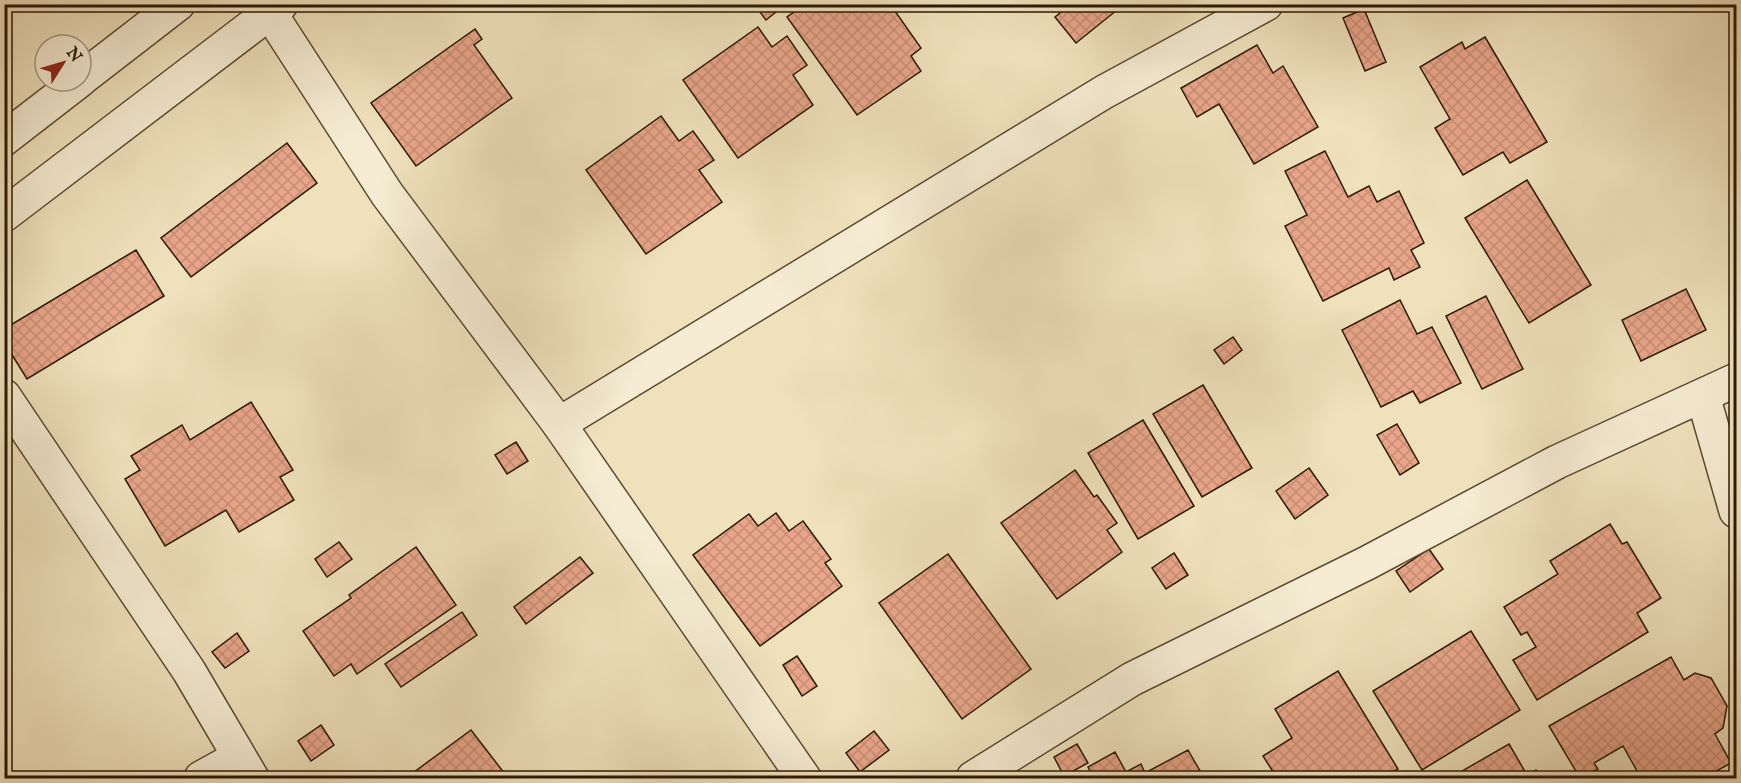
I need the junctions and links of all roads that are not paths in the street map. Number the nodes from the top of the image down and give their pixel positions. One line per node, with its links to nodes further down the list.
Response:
1 (178, 4): 4 (street)
2 (1266, 4): 11 (street)
3 (276, 9): 7 (street); 11 (street)
4 (93, 70)
5 (63, 93): 6 (street)
6 (4, 139)
7 (4, 215)
8 (1737, 380): 10 (street)
9 (4, 396): 13 (street)
10 (1703, 396): 12 (street); 16 (street)
11 (559, 424): 15 (street)
12 (1737, 511)
13 (245, 768): 14 (street)
14 (201, 778)
15 (804, 778)
16 (974, 778)

